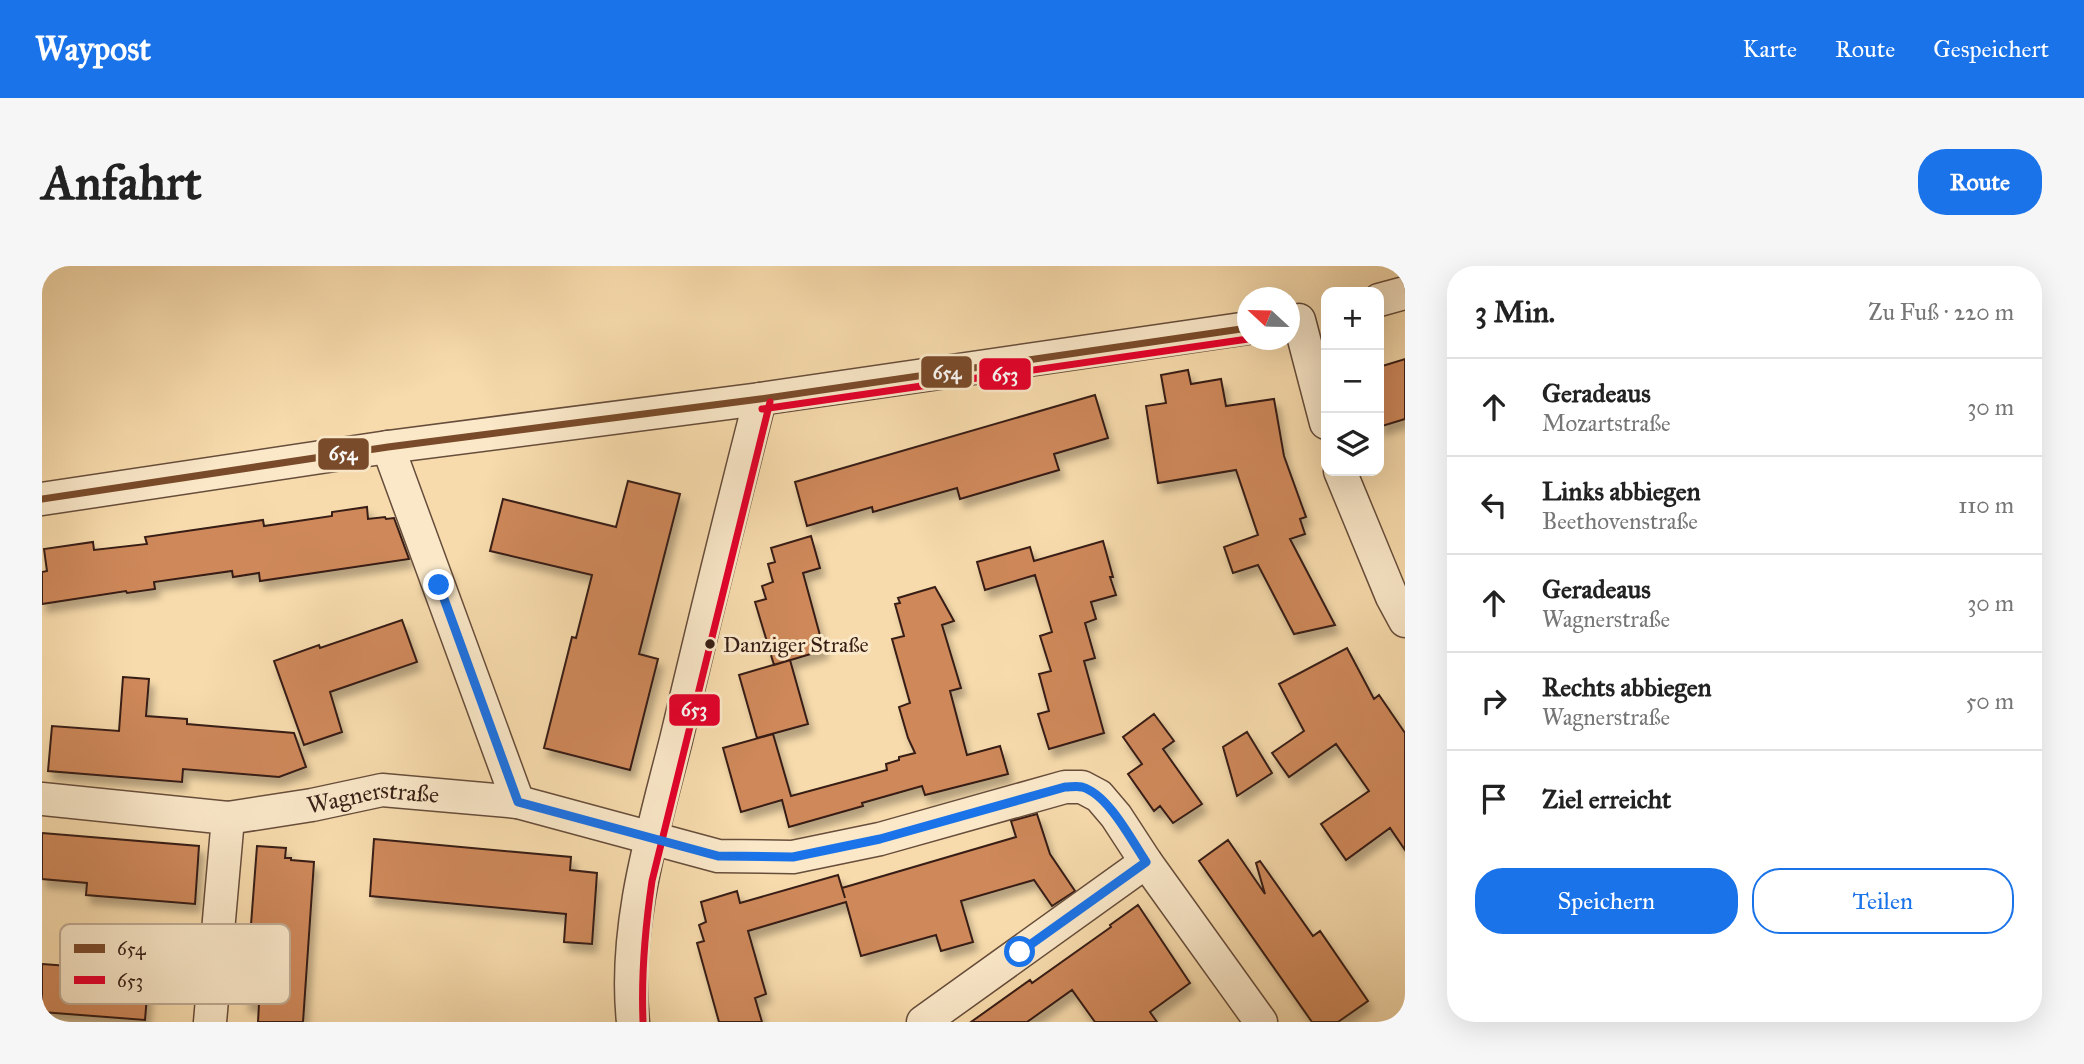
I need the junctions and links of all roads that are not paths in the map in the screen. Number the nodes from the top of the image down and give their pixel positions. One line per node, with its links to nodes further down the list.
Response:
1 (1405, 293): 2 (street)
2 (1384, 299)
3 (1305, 318): 6 (street)
4 (1237, 330): 5 (street)
5 (760, 399): 7 (street); 14 (street)
6 (1324, 413)
7 (388, 447): 9 (street); 12 (street)
8 (1341, 476): 10 (street)
9 (42, 499)
10 (1405, 621)
11 (42, 799): 13 (street, Wagnerstraße)
12 (518, 802): 13 (street, Wagnerstraße); 14 (street, Wagnerstraße)
13 (228, 818): 16 (street)
14 (652, 838): 15 (street, Wagnerstraße); 19 (street)
15 (1146, 862): 20 (street); 21 (street, Wagnerstraße)
16 (219, 924)
17 (212, 1004): 18 (street)
18 (210, 1022)
19 (633, 1022)
20 (923, 1022)
21 (1261, 1022)

